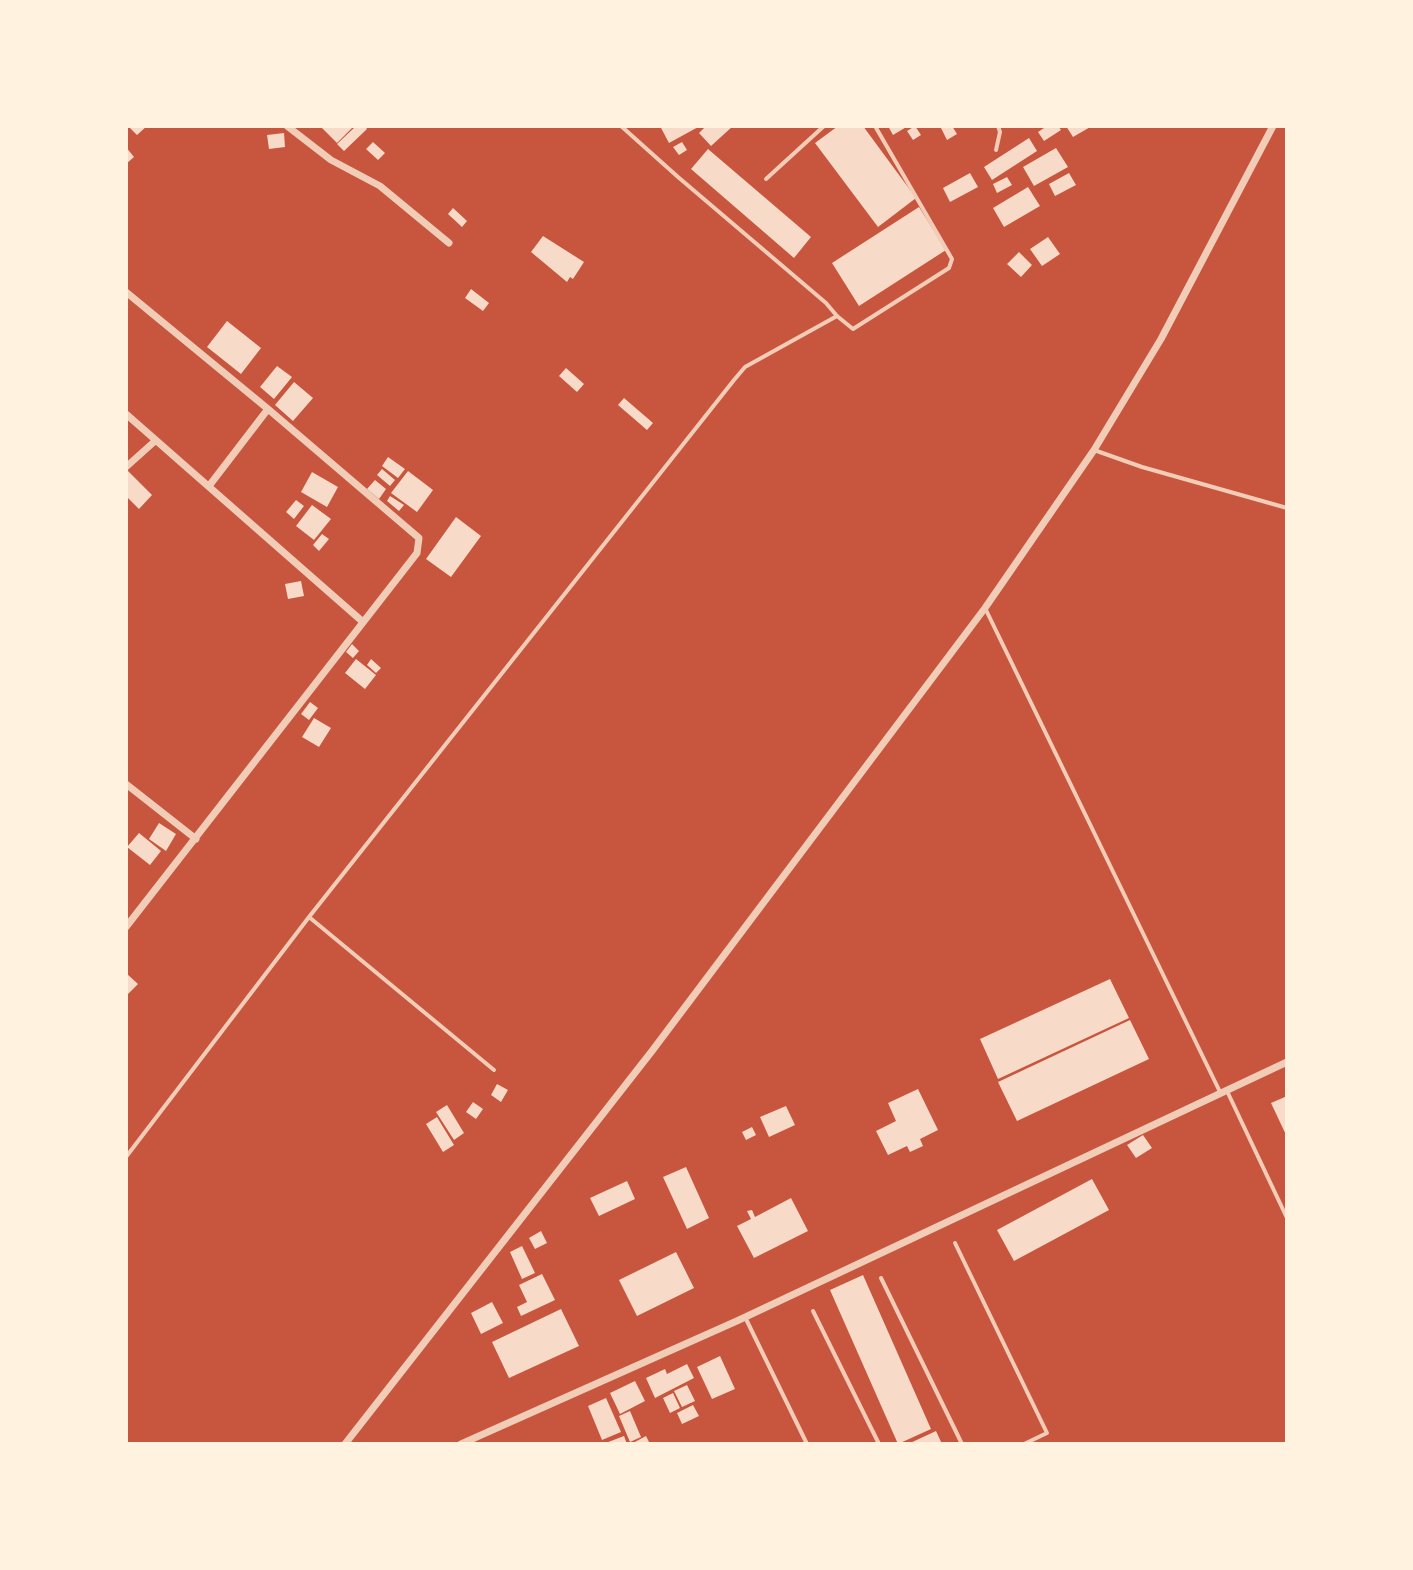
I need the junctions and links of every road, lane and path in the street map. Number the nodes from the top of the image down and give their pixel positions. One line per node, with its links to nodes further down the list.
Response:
1 (287, 126): 9 (street)
2 (621, 126): 11 (lane)
3 (824, 126): 8 (lane)
4 (875, 126): 11 (lane)
5 (998, 126): 7 (lane)
6 (1273, 126): 15 (street)
7 (996, 150)
8 (766, 179)
9 (449, 243)
10 (126, 292): 12 (street)
11 (837, 316): 24 (lane)
12 (268, 409): 17 (street); 20 (street)
13 (126, 414): 14 (street)
14 (155, 441): 16 (street); 17 (street)
15 (1094, 450): 18 (lane); 19 (street)
16 (126, 467)
17 (209, 486): 20 (street)
18 (1287, 508)
19 (985, 608): 28 (lane); 35 (street)
20 (363, 622): 22 (street)
21 (126, 784): 22 (street)
22 (196, 839): 23 (street)
23 (129, 917): 25 (street)
24 (309, 917): 27 (lane); 29 (lane)
25 (126, 927)
26 (1287, 1062): 28 (street)
27 (494, 1070)
28 (1224, 1092): 30 (lane); 34 (street)
29 (126, 1157)
30 (1287, 1218)
31 (955, 1243): 40 (lane)
32 (881, 1278): 39 (lane)
33 (813, 1311): 38 (lane)
34 (745, 1317): 36 (street); 37 (lane)
35 (345, 1444)
36 (461, 1444)
37 (807, 1444)
38 (879, 1444)
39 (962, 1444)
40 (1024, 1444)

